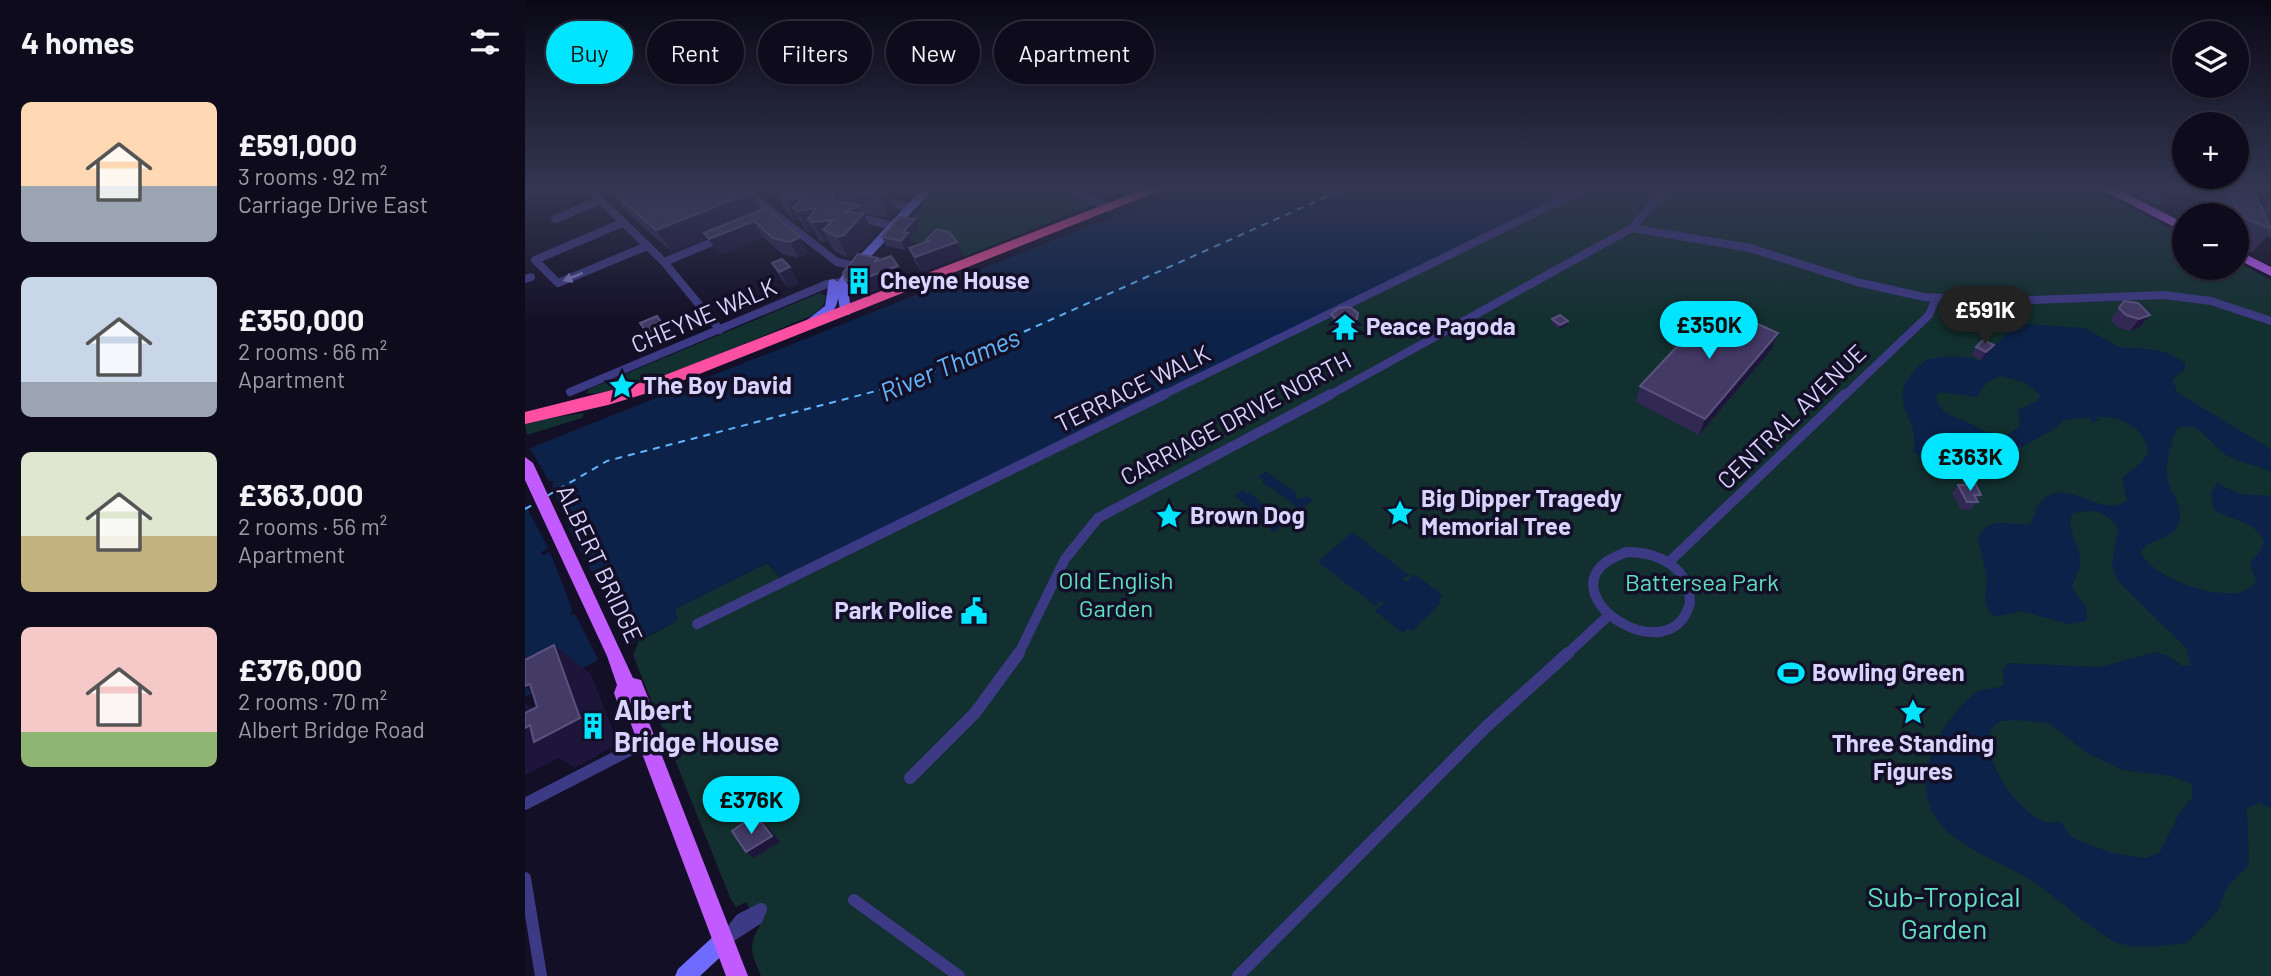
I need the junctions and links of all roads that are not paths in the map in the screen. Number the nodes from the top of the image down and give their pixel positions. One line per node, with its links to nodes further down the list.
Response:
1 (597, 234): 10 (street, one-way to 1)
2 (633, 234): 10 (street)
3 (800, 234): 13 (street)
4 (887, 234): 13 (main road)
5 (1044, 234): 18 (highway)
6 (1493, 234): 30 (street, TERRACE WALK)
7 (1621, 234): 32 (street, CARRIAGE DRIVE NORTH)
8 (1656, 234): 17 (street)
9 (731, 235): 12 (street)
10 (647, 246): 12 (street)
11 (2249, 260): 14 (main road)
12 (664, 262): 22 (street)
13 (855, 266): 15 (main road)
14 (2271, 272)
15 (838, 282): 16 (main road); 21 (main road); 22 (street, CHEYNE WALK)
16 (842, 295): 18 (main road); 19 (main road)
17 (1936, 298): 20 (street); 28 (street, CENTRAL AVENUE)
18 (876, 300): 19 (highway)
19 (845, 312): 21 (highway)
20 (2271, 321)
21 (807, 326): 23 (highway)
22 (720, 330): 23 (street, CHEYNE WALK)
23 (579, 395): 24 (highway)
24 (559, 408): 25 (highway); 26 (highway)
25 (525, 409)
26 (525, 418)
27 (525, 463): 31 (main road, ALBERT BRIDGE)
28 (1669, 562): 29 (street); 29 (street)
29 (1608, 616): 41 (street)
30 (697, 624)
31 (647, 741): 33 (street); 36 (main road, ALBERT BRIDGE)
32 (910, 778)
33 (525, 804)
34 (525, 878): 37 (street)
35 (854, 900): 40 (street)
36 (723, 941): 38 (main road); 39 (main road, ALBERT BRIDGE)
37 (541, 976)
38 (685, 976)
39 (737, 976)
40 (959, 976)
41 (1238, 976)

